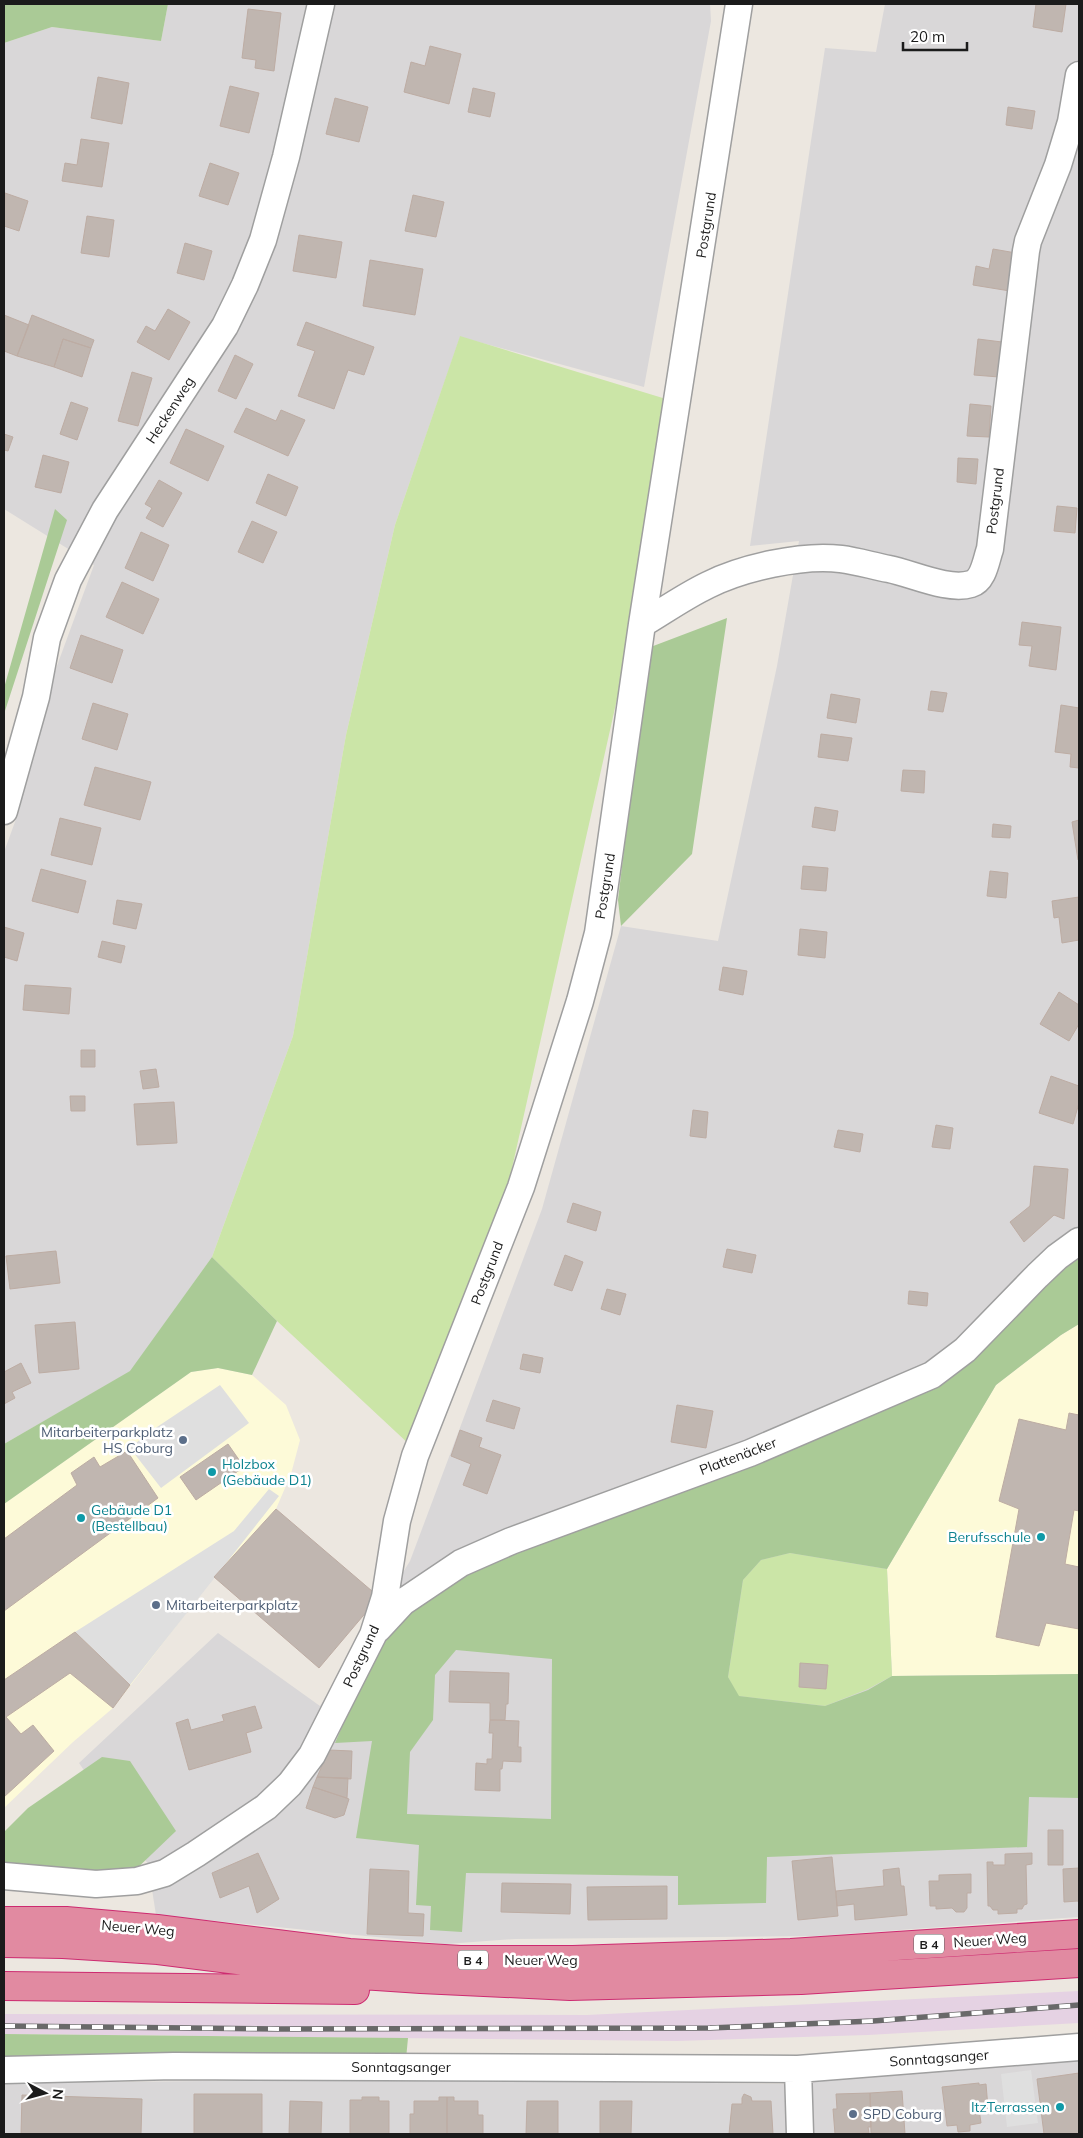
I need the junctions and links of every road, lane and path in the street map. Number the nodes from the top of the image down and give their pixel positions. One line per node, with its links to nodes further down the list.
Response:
1 (321, 4): 5 (street, Heckenweg)
2 (739, 4): 4 (street, Postgrund)
3 (1079, 75): 4 (street, Postgrund)
4 (642, 624): 7 (street, Postgrund)
5 (4, 811)
6 (1079, 1241): 7 (street, Plattenäcker)
7 (373, 1634): 8 (street, Postgrund)
8 (4, 1876)
9 (4, 1921): 10 (highway, Neuer Weg / B 4)
10 (1079, 1934)
11 (4, 1943): 14 (highway, Neuer Weg / B 4)
12 (1079, 1963): 14 (highway, Neuer Weg / B 4)
13 (4, 1986): 14 (highway)
14 (570, 1986)
15 (1079, 2047): 16 (street, Sonntagsanger)
16 (798, 2069): 17 (street, Sonntagsanger); 18 (street)
17 (4, 2070)
18 (800, 2134)

